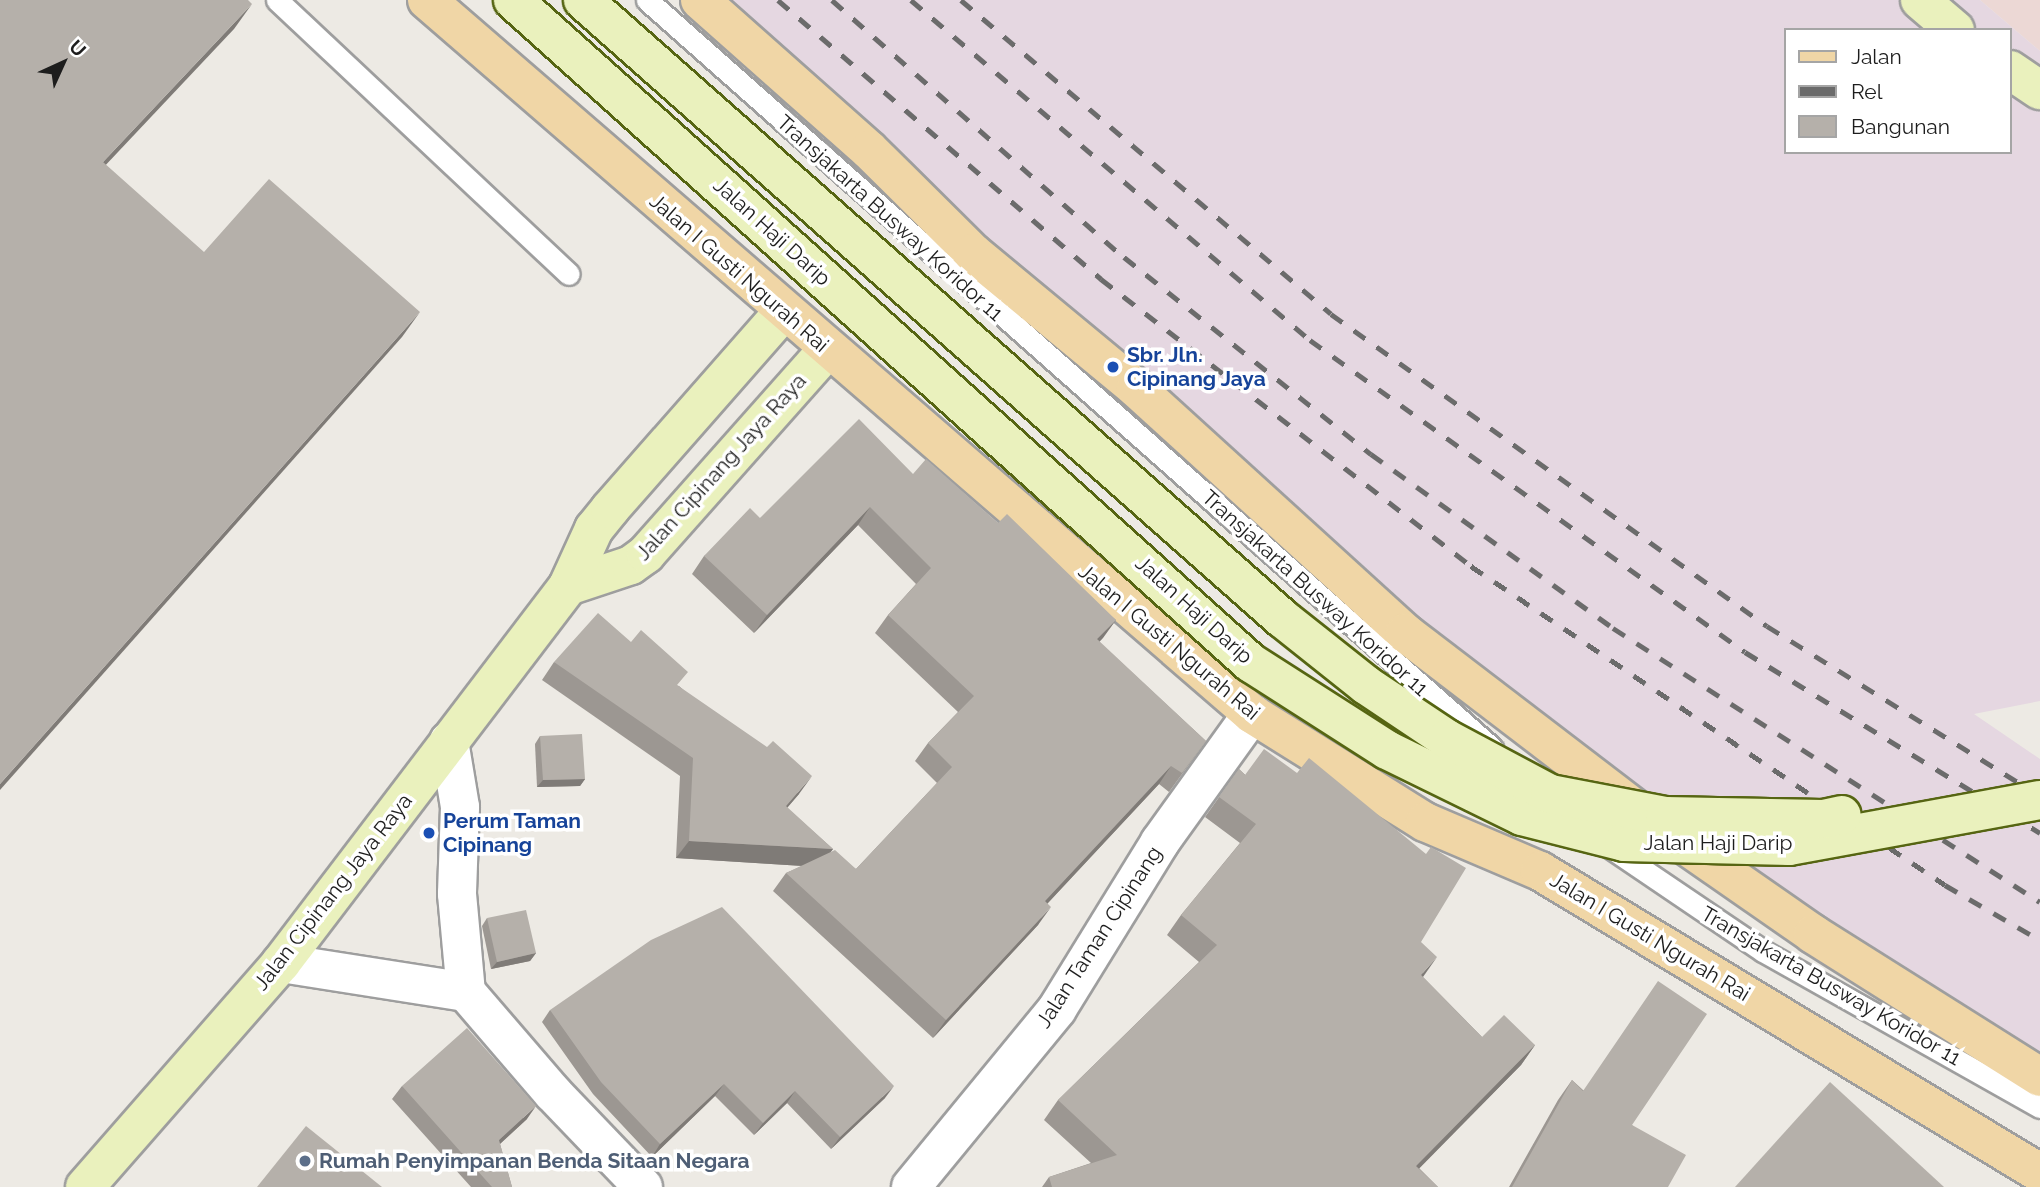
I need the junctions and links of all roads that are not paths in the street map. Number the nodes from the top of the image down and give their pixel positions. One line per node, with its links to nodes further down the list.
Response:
1 (277, 0): 11 (lane)
2 (427, 0): 12 (main road, Jalan I Gusti Ngurah Rai)
3 (513, 0): 18 (main road, Jalan Haji Darip, bridge)
4 (583, 0): 17 (main road, Jalan Haji Darip, bridge)
5 (647, 0): 22 (lane, Transjakarta Busway Koridor 11)
6 (700, 0): 21 (main road)
7 (1920, 0): 8 (main road)
8 (1953, 28)
9 (2012, 71): 10 (main road)
10 (2040, 90)
11 (569, 274)
12 (783, 312): 13 (main road, Jalan I Gusti Ngurah Rai); 14 (main road, Jalan Cipinang Jaya Raya)
13 (827, 350): 14 (main road, Jalan Cipinang Jaya Raya); 15 (main road, Jalan I Gusti Ngurah Rai)
14 (568, 586): 16 (main road, Jalan Cipinang Jaya Raya)
15 (1252, 714): 23 (main road, Jalan I Gusti Ngurah Rai); 26 (street, Jalan Taman Cipinang)
16 (449, 741): 19 (main road, Jalan Cipinang Jaya Raya); 20 (street)
17 (2040, 776)
18 (2040, 800)
19 (281, 963): 20 (street); 24 (main road, Jalan Cipinang Jaya Raya)
20 (467, 992): 25 (street)
21 (2040, 1077)
22 (2040, 1107)
23 (2040, 1174)
24 (85, 1187)
25 (643, 1187)
26 (911, 1187)

